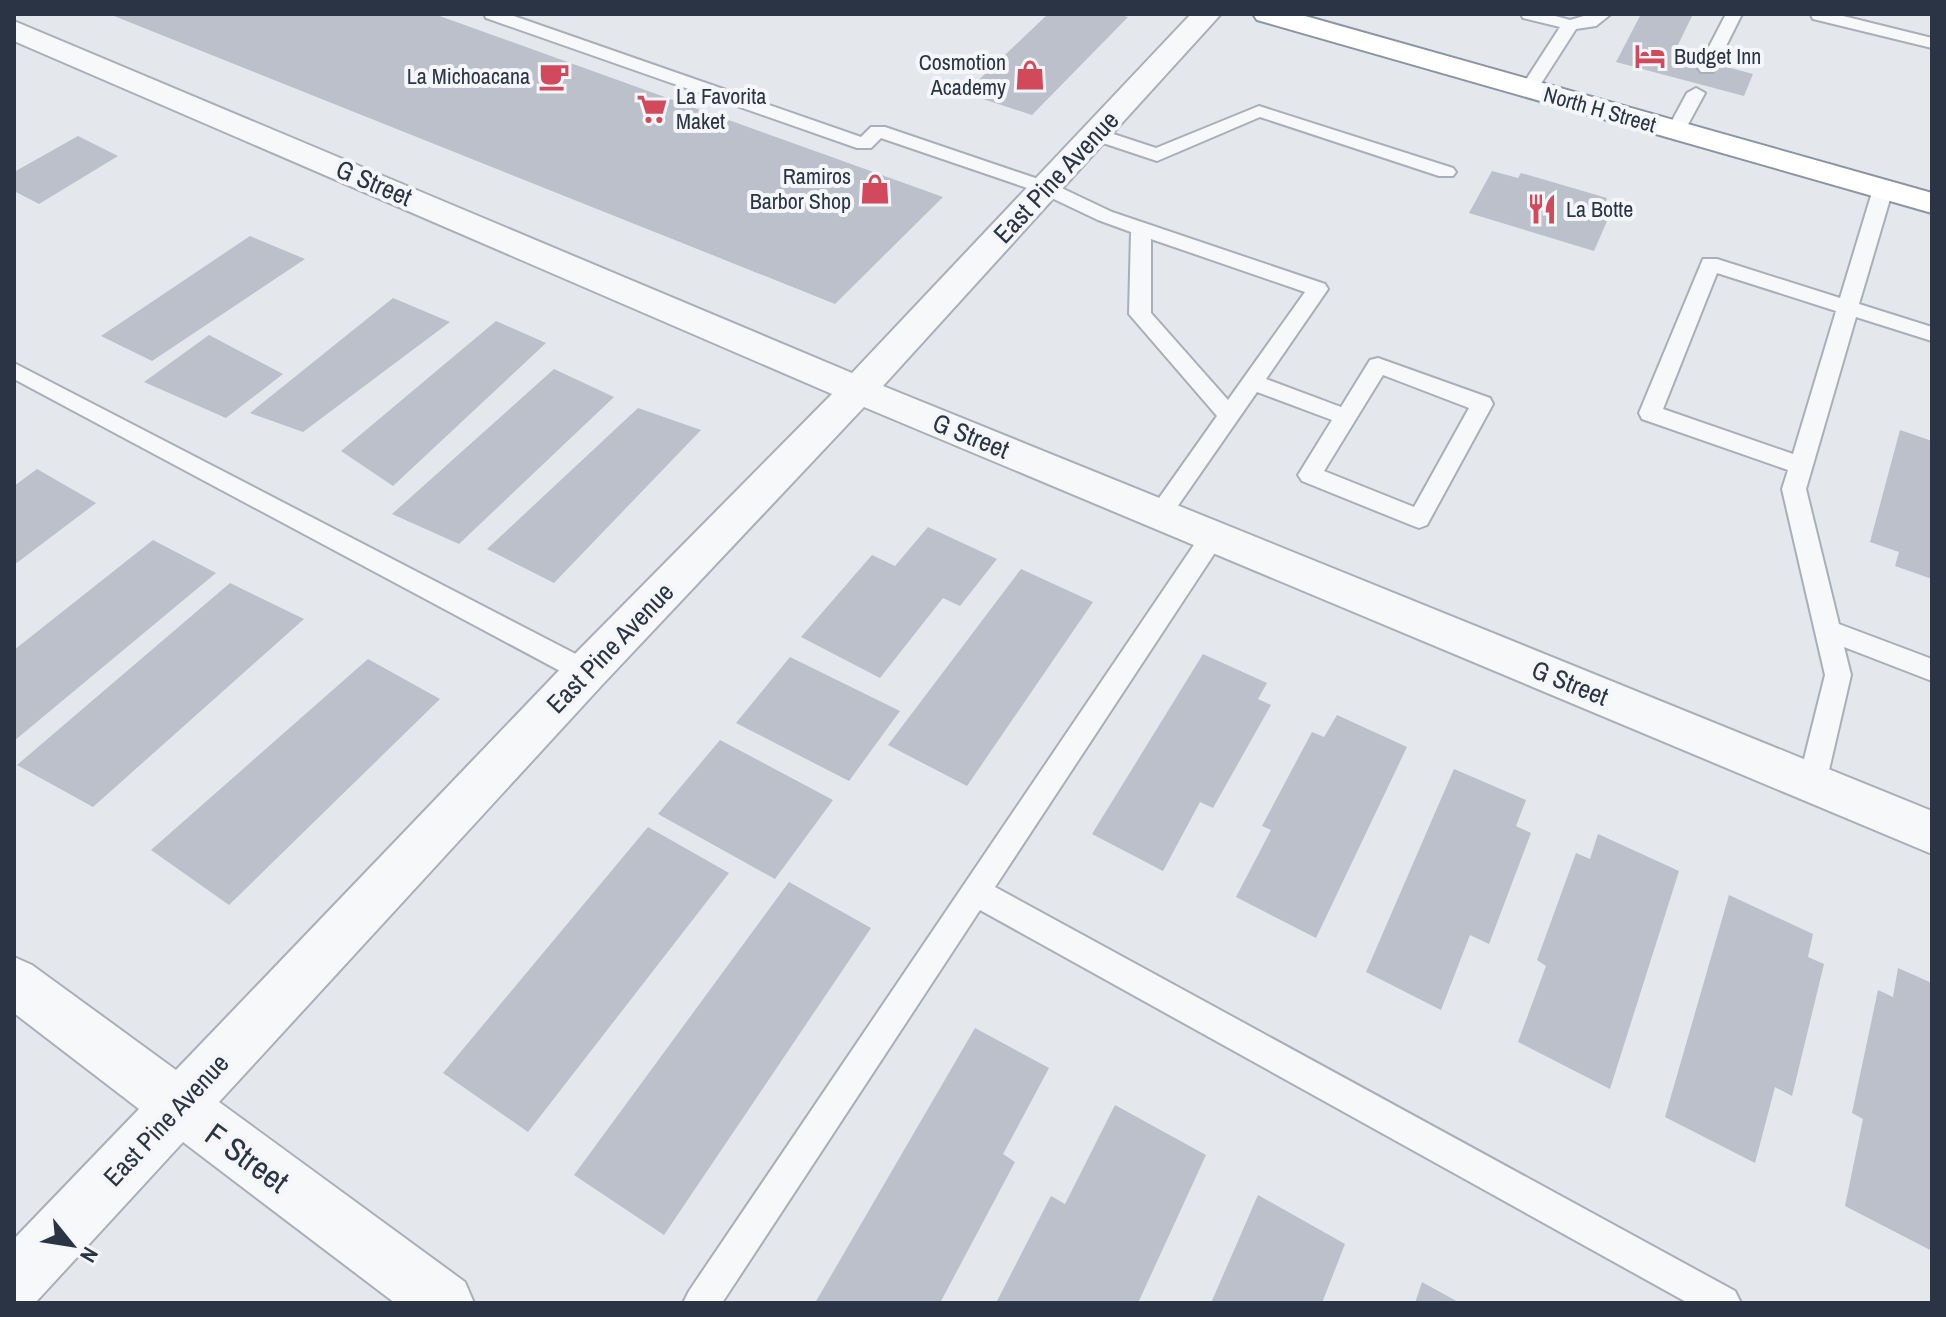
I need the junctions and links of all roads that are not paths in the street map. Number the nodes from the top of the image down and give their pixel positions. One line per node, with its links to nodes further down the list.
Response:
1 (492, 14): 17 (lane)
2 (1207, 14): 15 (street, East Pine Avenue)
3 (1267, 14): 12 (highway, North H Street)
4 (1529, 14): 8 (lane)
5 (1603, 14): 8 (lane)
6 (1734, 14): 11 (lane)
7 (1819, 15): 10 (lane)
8 (1570, 25): 12 (lane)
9 (22, 41): 25 (street, G Street)
10 (1932, 43)
11 (1707, 68)
12 (1529, 89): 14 (highway, North H Street)
13 (1696, 93): 14 (lane)
14 (1676, 130): 18 (highway, North H Street)
15 (1095, 134): 16 (lane); 17 (street, East Pine Avenue)
16 (1446, 172)
17 (1046, 188): 20 (lane); 25 (street, East Pine Avenue)
18 (1883, 189): 19 (highway, North H Street); 21 (lane)
19 (1932, 203)
20 (1141, 228): 24 (lane); 26 (lane)
21 (1848, 308): 22 (lane); 28 (lane); 28 (lane)
22 (1932, 334)
23 (14, 370): 33 (lane)
24 (1253, 382): 26 (lane); 27 (lane)
25 (858, 390): 29 (street, G Street); 33 (street, East Pine Avenue)
26 (1229, 415): 29 (lane)
27 (1346, 417): 27 (lane)
28 (1801, 466): 31 (lane)
29 (1160, 514): 30 (street, G Street)
30 (1213, 536): 34 (street, G Street); 36 (lane)
31 (1827, 630): 32 (lane); 34 (lane)
32 (1932, 670)
33 (586, 672): 38 (street, East Pine Avenue)
34 (1812, 783): 35 (street, G Street)
35 (1932, 833)
36 (976, 892): 41 (lane); 42 (lane)
37 (14, 982): 38 (street, F Street)
38 (178, 1107): 39 (street, East Pine Avenue); 40 (street, F Street)
39 (14, 1282)
40 (444, 1303)
41 (701, 1303)
42 (1723, 1303)

